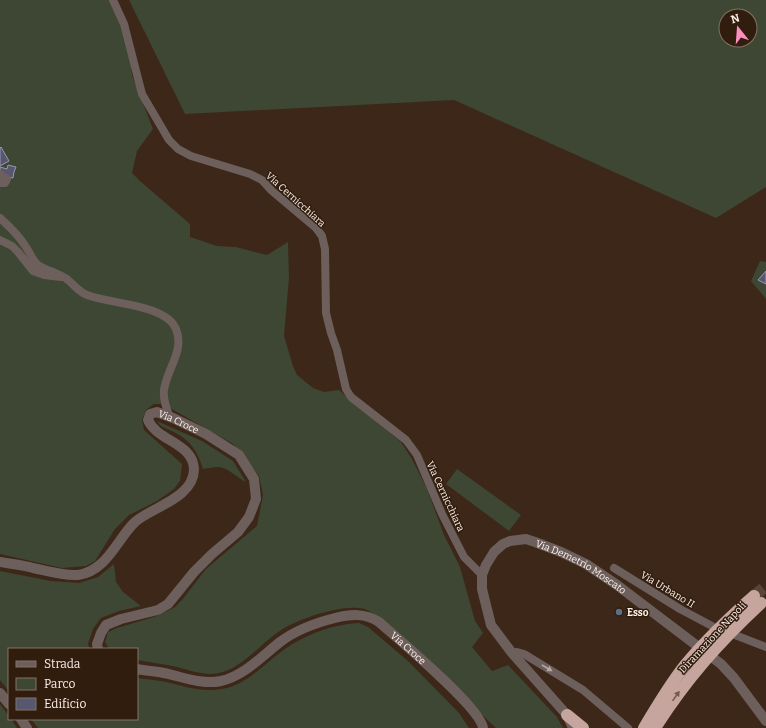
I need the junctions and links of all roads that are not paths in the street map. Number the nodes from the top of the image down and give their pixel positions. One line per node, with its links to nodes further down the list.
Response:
1 (113, 0): 10 (street, Via Cernicchiara)
2 (0, 174): 3 (street)
3 (0, 183)
4 (0, 218): 6 (street)
5 (0, 240): 6 (street)
6 (63, 277): 7 (street)
7 (170, 417): 8 (street, Via Croce); 14 (street, Via Croce)
8 (0, 562)
9 (614, 568): 11 (street, Via Urbano II)
10 (482, 575): 15 (street); 21 (street, Via Demetrio Moscato)
11 (712, 626)
12 (736, 635): 13 (street)
13 (766, 647)
14 (98, 648)
15 (512, 652): 19 (street); 26 (street, one-way to 26)
16 (138, 669): 23 (street, Via Croce)
17 (0, 694): 18 (street)
18 (8, 703)
19 (567, 715): 24 (street); 25 (highway)
20 (22, 720): 22 (street)
21 (766, 721)
22 (28, 728)
23 (483, 728)
24 (573, 728)
25 (583, 728)
26 (628, 728)
27 (644, 728): 28 (highway, Diramazione Napoli, one-way to 27, bridge)
28 (655, 728)

